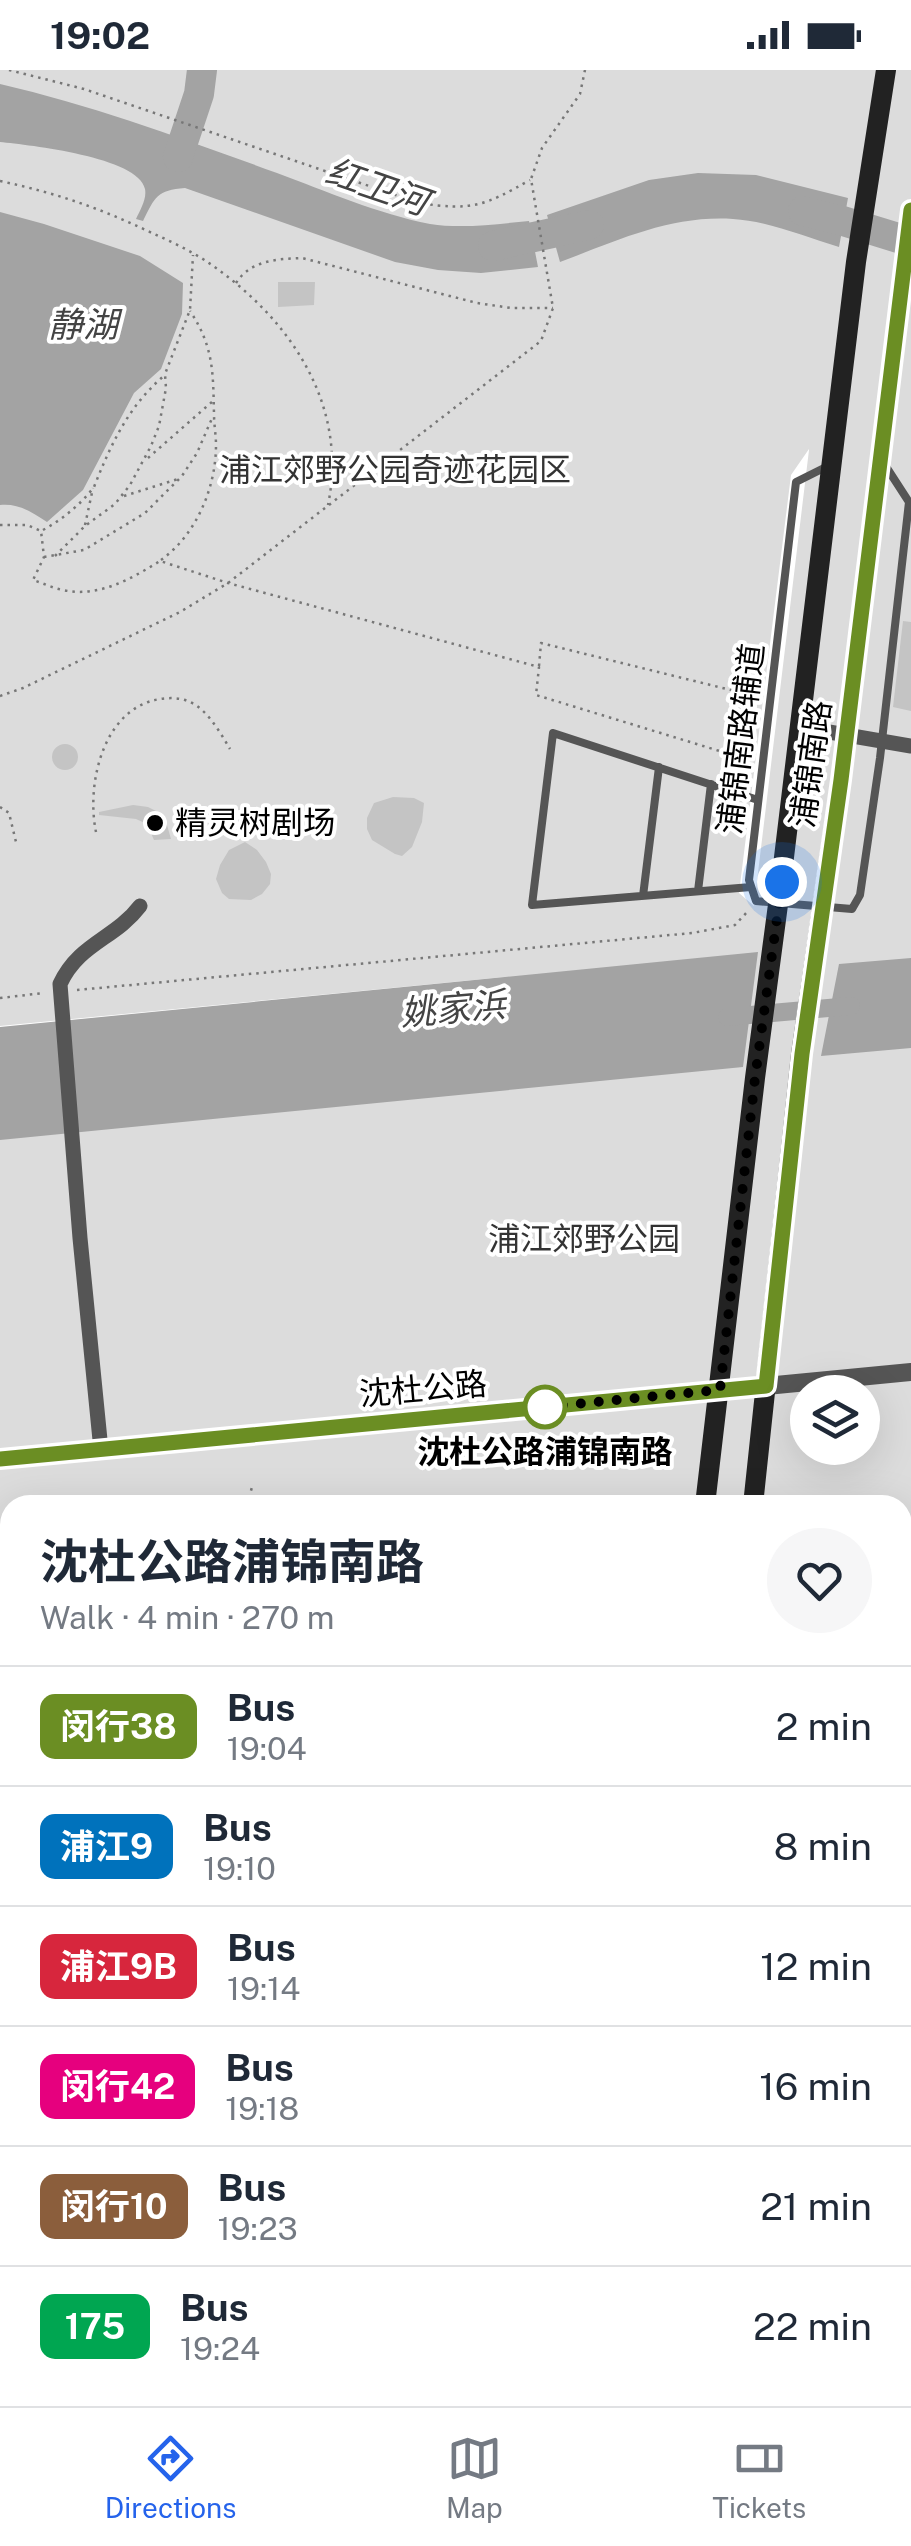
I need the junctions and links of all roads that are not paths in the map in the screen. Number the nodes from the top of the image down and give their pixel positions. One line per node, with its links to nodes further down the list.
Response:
1 (886, 70): 4 (main road)
2 (911, 212): 3 (main road, 浦锦南路)
3 (880, 458): 6 (main road, 浦锦南路); 7 (lane)
4 (832, 464): 5 (main road); 11 (lane, 浦锦南路辅道)
5 (800, 727): 6 (street); 18 (main road)
6 (846, 736): 7 (street); 17 (main road, 浦锦南路)
7 (882, 742): 8 (street); 12 (lane, 浦锦南路辅道)
8 (911, 746)
9 (659, 767): 10 (lane); 14 (lane); 14 (lane)
10 (711, 784): 11 (lane); 13 (lane)
11 (758, 800): 12 (lane, 浦锦南路辅道)
12 (751, 886): 13 (lane)
13 (698, 891): 14 (lane)
14 (643, 896)
15 (140, 906): 19 (street)
16 (911, 1372): 17 (street, 沈杜公路)
17 (766, 1386): 18 (street, 沈杜公路); 22 (main road, 浦锦南路)
18 (720, 1390): 19 (street, 沈杜公路); 21 (main road)
19 (101, 1450): 20 (street, 沈杜公路)
20 (0, 1460)
21 (706, 1495)
22 (754, 1495)

